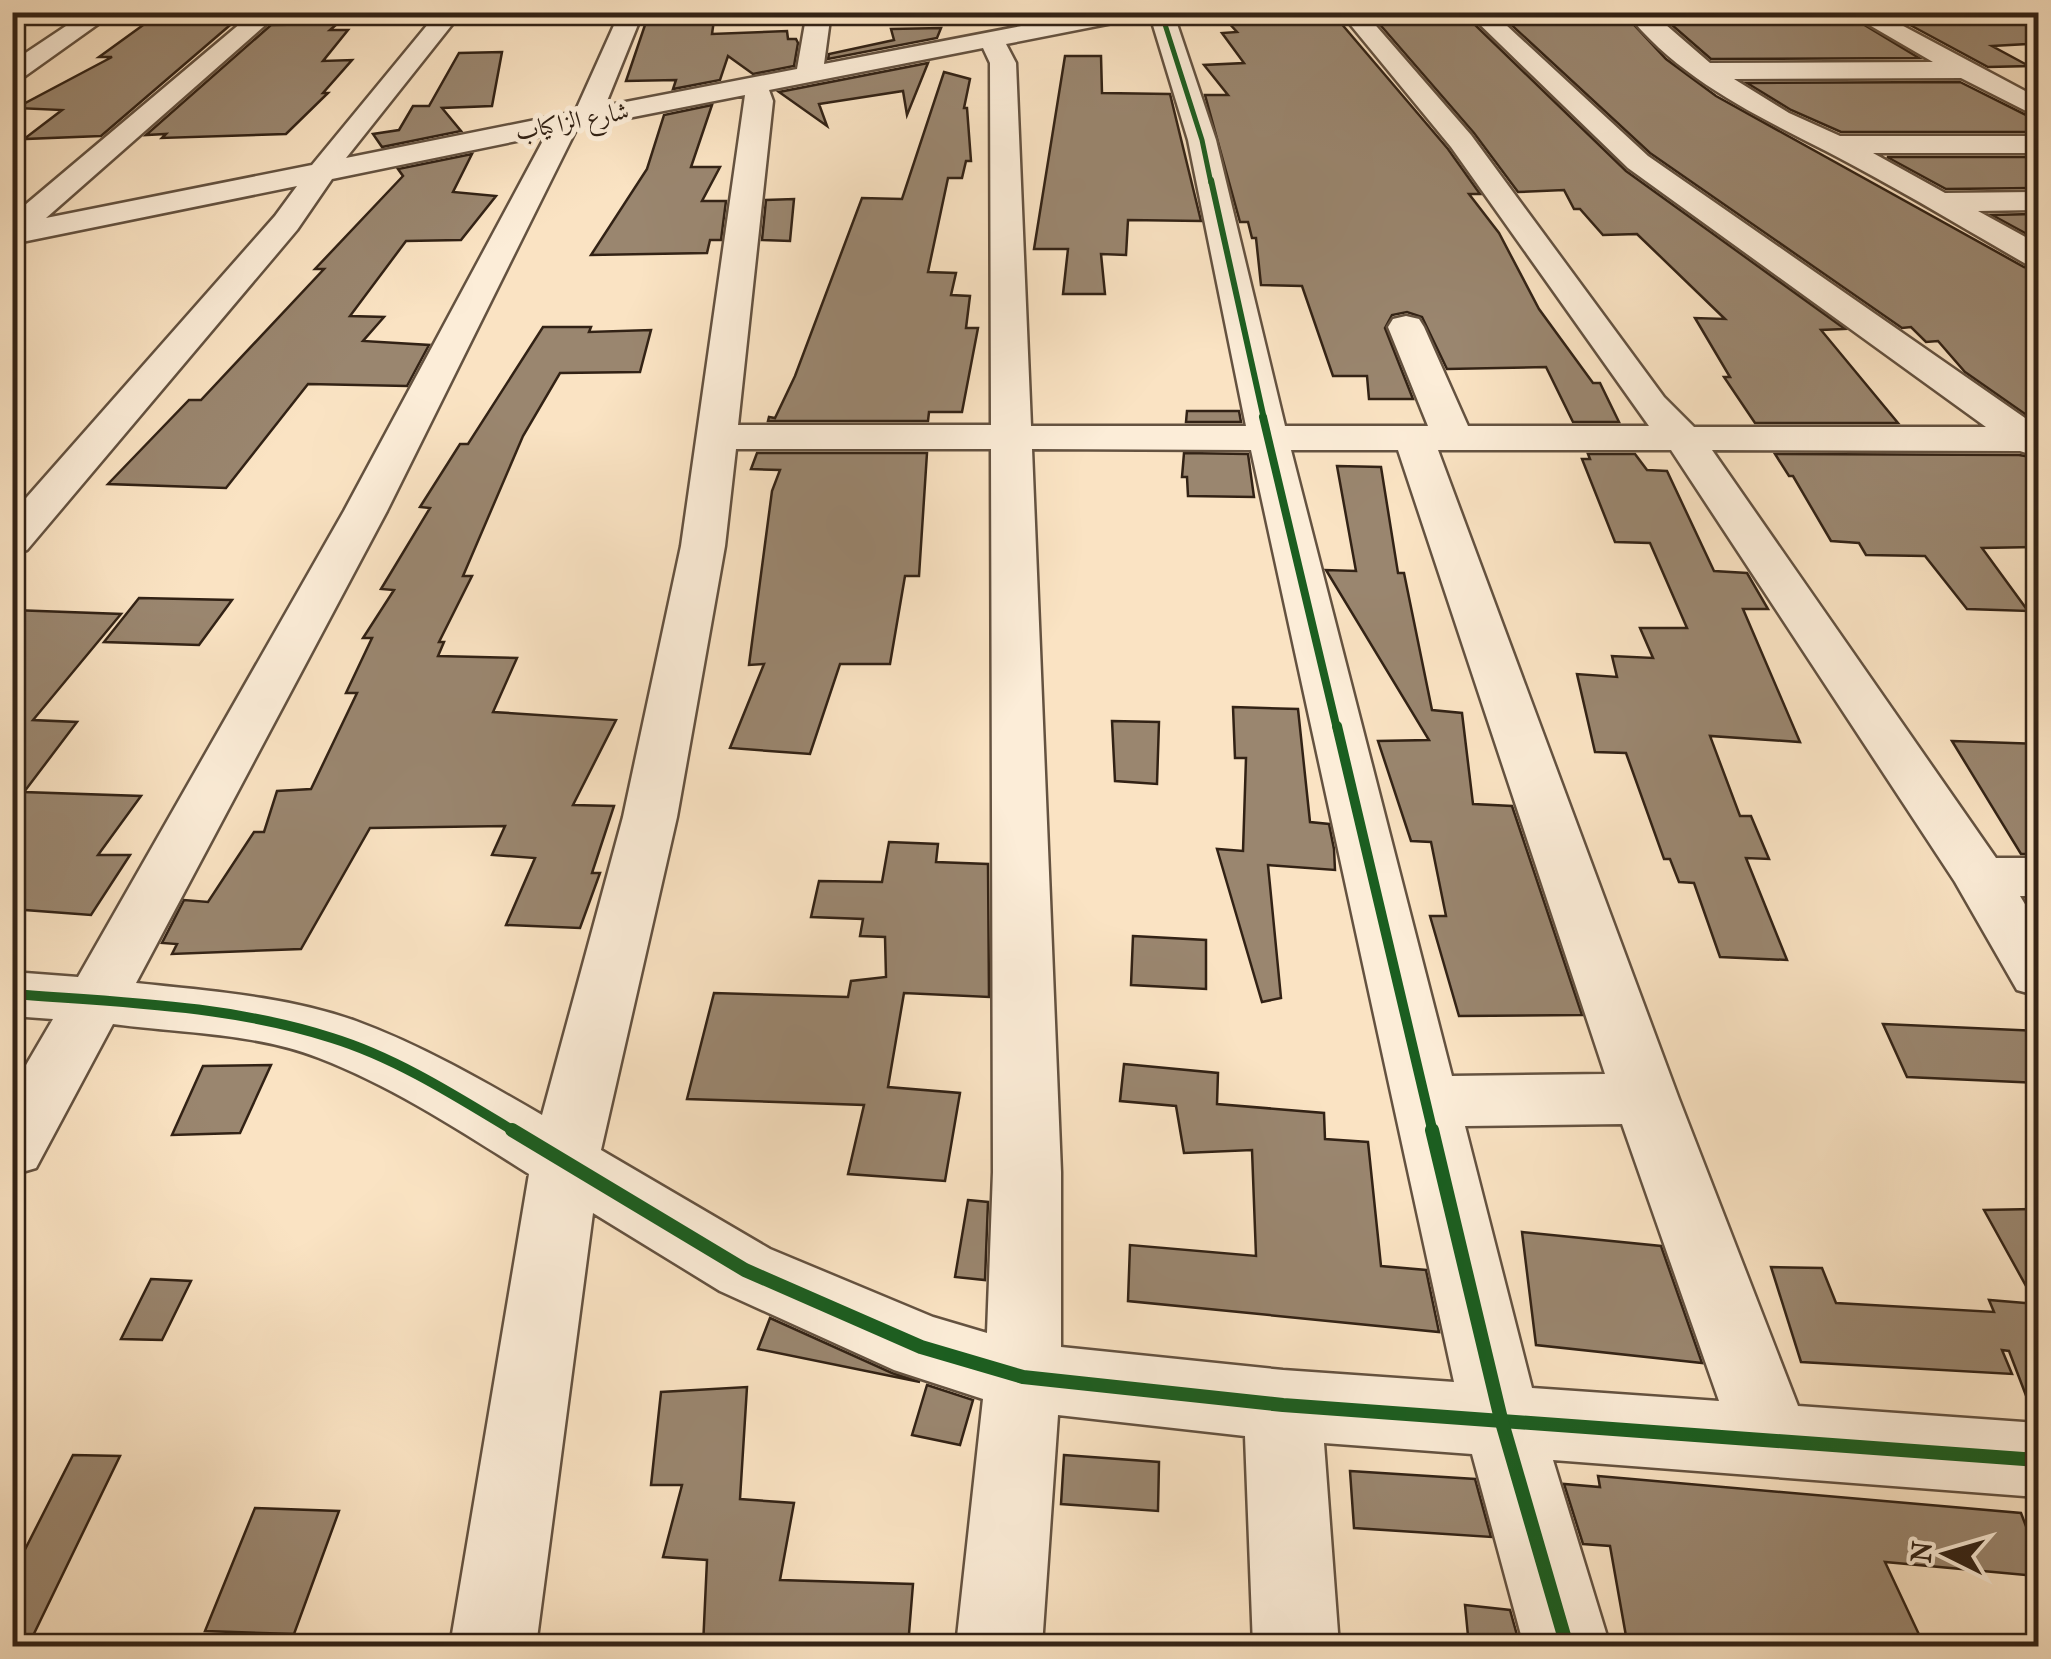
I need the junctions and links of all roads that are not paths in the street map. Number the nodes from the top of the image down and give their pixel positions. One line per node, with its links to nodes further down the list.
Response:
1 (104, 12): 15 (street)
2 (270, 12): 25 (street)
3 (451, 12): 22 (street)
4 (632, 12): 19 (street)
5 (819, 12): 16 (street)
6 (1133, 12): 12 (street, شارع الزاكياب)
7 (1160, 12): 30 (street)
8 (1351, 12): 32 (street)
9 (1478, 12): 33 (street)
10 (1638, 12): 14 (street)
11 (1858, 12): 13 (street)
12 (999, 31): 16 (street, شارع الزاكياب); 29 (street)
13 (1966, 70): 14 (street); 18 (street)
14 (1706, 71): 21 (street)
15 (12, 74)
16 (809, 77): 17 (street, شارع الزاكياب)
17 (755, 87): 19 (street, شارع الزاكياب); 28 (street)
18 (2038, 109)
19 (576, 120): 22 (street, شارع الزاكياب); 39 (street)
20 (2038, 144): 21 (street)
21 (1836, 145): 24 (street)
22 (322, 172): 25 (street, شارع الزاكياب); 34 (street)
23 (2038, 201): 24 (street)
24 (1939, 202): 26 (street)
25 (12, 234)
26 (2038, 258)
27 (1406, 327): 31 (street)
28 (715, 438): 29 (street); 43 (street)
29 (1009, 438): 30 (street); 44 (street)
30 (1268, 438): 31 (street); 41 (street)
31 (1433, 438): 32 (street); 40 (street)
32 (1683, 438): 33 (street); 35 (street)
33 (2036, 441)
34 (12, 541)
35 (1980, 877): 36 (street); 37 (street)
36 (2038, 877)
37 (2038, 975)
38 (12, 994): 39 (street)
39 (96, 1000): 42 (street); 43 (street)
40 (1646, 1099): 41 (street); 47 (street)
41 (1425, 1101): 46 (street)
42 (12, 1149)
43 (565, 1163): 44 (street); 49 (street)
44 (1023, 1377): 45 (street); 50 (street)
45 (1283, 1405): 46 (street); 51 (street)
46 (1501, 1419): 47 (street); 52 (street)
47 (1772, 1441): 48 (street)
48 (2032, 1470)
49 (493, 1646)
50 (999, 1646)
51 (1296, 1646)
52 (1567, 1646)

